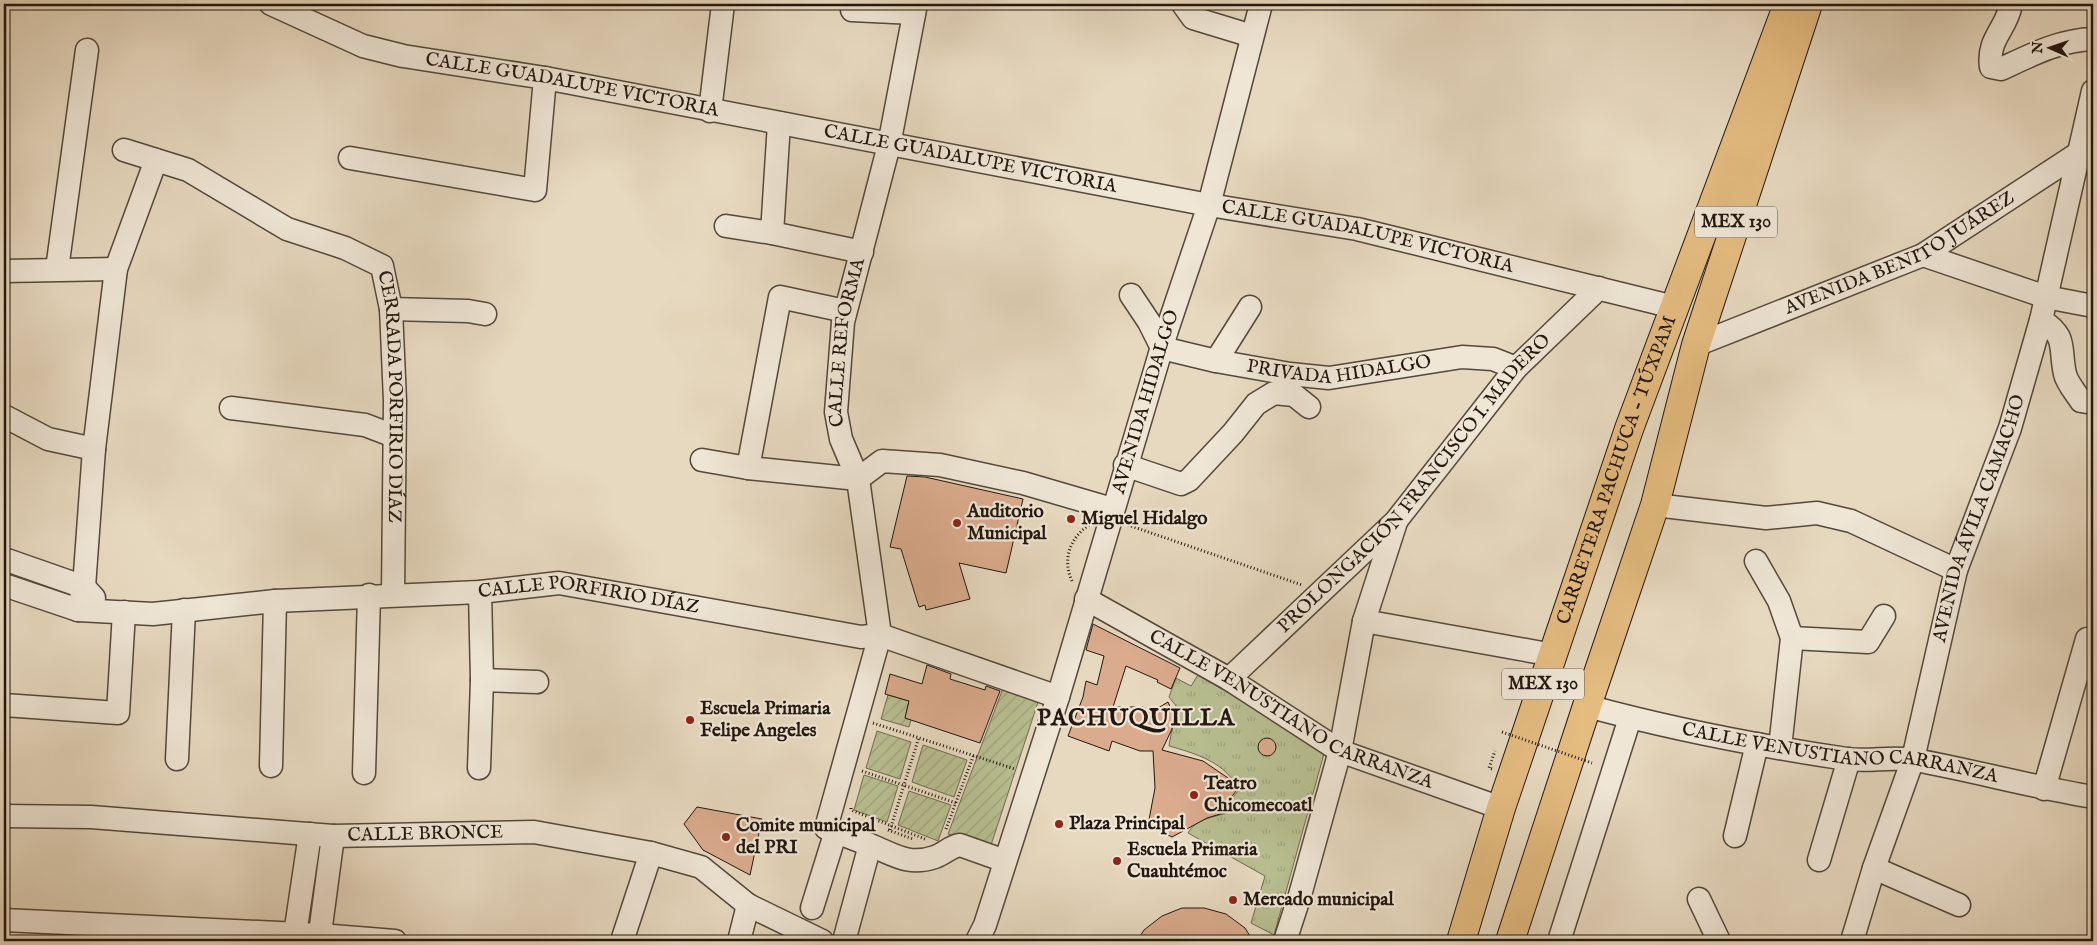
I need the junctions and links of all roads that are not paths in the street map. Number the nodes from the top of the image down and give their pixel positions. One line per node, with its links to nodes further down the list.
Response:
1 (271, 4): 13 (street, CALLE GUADALUPE VICTORIA)
2 (723, 4): 15 (street)
3 (1184, 4): 10 (street)
4 (1262, 4): 10 (street, AVENIDA HIDALGO)
5 (1788, 4): 35 (main road, CARRETERA PACHUCA - TÚXPAM / MEX 130)
6 (1808, 4): 40 (main road, CARRETERA PACHUCA - TÚXPAM / MEX 130)
7 (2011, 4): 11 (street)
8 (915, 8): 9 (street); 17 (street, CALLE REFORMA)
9 (852, 10)
10 (1252, 36): 22 (street, AVENIDA HIDALGO)
11 (2093, 39)
12 (87, 50): 27 (street)
13 (545, 78): 15 (street, CALLE GUADALUPE VICTORIA); 20 (street)
14 (2093, 91): 18 (street, AVENIDA ÁVILA CAMACHO)
15 (710, 110): 16 (street, CALLE GUADALUPE VICTORIA)
16 (779, 123): 17 (street, CALLE GUADALUPE VICTORIA); 24 (street)
17 (889, 145): 22 (street, CALLE GUADALUPE VICTORIA); 25 (street, CALLE REFORMA)
18 (2087, 147): 26 (street, AVENIDA BENITO JUÁREZ); 32 (street, AVENIDA ÁVILA CAMACHO)
19 (124, 150): 21 (street)
20 (350, 158)
21 (156, 160): 28 (street); 36 (street, CERRADA PORFIRIO DÍAZ)
22 (1209, 205): 30 (street, CALLE GUADALUPE VICTORIA); 41 (street, AVENIDA HIDALGO)
23 (726, 226): 24 (street)
24 (772, 233): 25 (street)
25 (862, 252): 37 (street, CALLE REFORMA)
26 (1923, 255): 32 (street); 40 (street, AVENIDA BENITO JUÁREZ)
27 (56, 268): 28 (street); 29 (street)
28 (116, 269): 51 (street)
29 (4, 271)
30 (1600, 288): 35 (street, CALLE GUADALUPE VICTORIA); 43 (street, PROLONGACIÓN FRANCISCO I. MADERO)
31 (1131, 295): 41 (street)
32 (2046, 297): 33 (street); 39 (street, AVENIDA ÁVILA CAMACHO)
33 (2093, 306)
34 (1250, 307): 42 (street)
35 (1674, 307): 48 (main road, CARRETERA PACHUCA - TÚXPAM / MEX 130)
36 (391, 309): 38 (street); 49 (street, CERRADA PORFIRIO DÍAZ)
37 (844, 311): 54 (street); 55 (street, CALLE REFORMA)
38 (485, 314)
39 (2041, 320): 44 (street); 61 (street, AVENIDA ÁVILA CAMACHO)
40 (1696, 345): 50 (main road, CARRETERA PACHUCA - TÚXPAM / MEX 130)
41 (1162, 348): 42 (street, PRIVADA HIDALGO); 53 (street, AVENIDA HIDALGO)
42 (1216, 361): 43 (street, PRIVADA HIDALGO)
43 (1516, 368): 58 (street, PROLONGACIÓN FRANCISCO I. MADERO)
44 (2093, 403)
45 (1309, 407): 53 (street)
46 (231, 408): 49 (street)
47 (4, 416): 51 (street)
48 (1629, 428): 50 (main road); 77 (main road, CARRETERA PACHUCA - TÚXPAM / MEX 130)
49 (394, 436): 66 (street, CERRADA PORFIRIO DÍAZ)
50 (1670, 442): 56 (main road, CARRETERA PACHUCA - TÚXPAM / MEX 130)
51 (94, 449): 63 (street)
52 (702, 460): 54 (street)
53 (1125, 465): 57 (street, AVENIDA HIDALGO)
54 (748, 468): 55 (street)
55 (858, 479): 57 (street); 74 (street, CALLE REFORMA)
56 (1655, 505): 61 (street); 83 (main road, CARRETERA PACHUCA - TÚXPAM / MEX 130)
57 (1111, 514): 67 (street, AVENIDA HIDALGO)
58 (1396, 522): 73 (street); 78 (street, PROLONGACIÓN FRANCISCO I. MADERO)
59 (4, 559): 63 (street)
60 (1756, 561): 75 (street)
61 (1956, 570): 90 (street, AVENIDA ÁVILA CAMACHO)
62 (4, 586): 69 (street, CALLE PORFIRIO DÍAZ)
63 (84, 587): 69 (street); 71 (street)
64 (480, 592): 66 (street, CALLE PORFIRIO DÍAZ); 74 (street, CALLE PORFIRIO DÍAZ); 79 (street)
65 (369, 596): 66 (street, CALLE PORFIRIO DÍAZ); 68 (street, CALLE PORFIRIO DÍAZ); 93 (street)
66 (393, 596)
67 (1086, 599): 78 (street, CALLE VENUSTIANO CARRANZA); 81 (street, AVENIDA HIDALGO)
68 (275, 601): 70 (street, CALLE PORFIRIO DÍAZ); 91 (street)
69 (78, 610): 71 (street, CALLE PORFIRIO DÍAZ)
70 (184, 610): 71 (street, CALLE PORFIRIO DÍAZ); 88 (street)
71 (116, 612): 82 (street)
72 (1884, 616): 75 (street)
73 (1364, 621): 77 (street); 87 (street)
74 (880, 635): 81 (street, CALLE PORFIRIO DÍAZ); 98 (street, CALLE REFORMA)
75 (1792, 638): 86 (street)
76 (2087, 639): 94 (street)
77 (1552, 655): 96 (main road, CARRETERA PACHUCA - TÚXPAM / MEX 130)
78 (1228, 679): 87 (street, CALLE VENUSTIANO CARRANZA)
79 (482, 680): 80 (street); 92 (street)
80 (537, 682)
81 (1058, 697): 105 (street, AVENIDA HIDALGO)
82 (4, 706)
83 (1587, 706): 84 (street, CALLE VENUSTIANO CARRANZA); 122 (main road, CARRETERA PACHUCA - TÚXPAM / MEX 130)
84 (1630, 718): 85 (street, CALLE VENUSTIANO CARRANZA); 123 (street)
85 (1757, 744): 86 (street, CALLE VENUSTIANO CARRANZA); 101 (street)
86 (1780, 748): 89 (street, CALLE VENUSTIANO CARRANZA)
87 (1340, 751): 96 (street, CALLE VENUSTIANO CARRANZA); 120 (street)
88 (177, 759)
89 (1850, 759): 90 (street, CALLE VENUSTIANO CARRANZA); 104 (street)
90 (1913, 760): 94 (street, CALLE VENUSTIANO CARRANZA); 106 (street, AVENIDA ÁVILA CAMACHO)
91 (271, 766)
92 (479, 768)
93 (364, 773)
94 (2044, 789): 95 (street, CALLE VENUSTIANO CARRANZA)
95 (2093, 797)
96 (1502, 808): 121 (main road, CARRETERA PACHUCA - TÚXPAM / MEX 130)
97 (4, 816): 99 (street, CALLE BRONCE)
98 (836, 832): 102 (street); 110 (street)
99 (310, 834): 100 (street, CALLE BRONCE); 112 (street)
100 (333, 836): 103 (street, CALLE BRONCE); 113 (street)
101 (1735, 836)
102 (870, 846): 105 (street); 118 (street)
103 (651, 853): 109 (street, CALLE BRONCE); 115 (street)
104 (1819, 860)
105 (1005, 861): 119 (street, AVENIDA HIDALGO)
106 (1874, 868): 108 (street); 125 (street, AVENIDA ÁVILA CAMACHO)
107 (1699, 900): 124 (street)
108 (1959, 905)
109 (748, 906): 116 (street); 117 (street, CALLE BRONCE)
110 (812, 908)
111 (4, 920): 112 (street)
112 (294, 938): 113 (street)
113 (320, 938): 114 (street)
114 (395, 941)
115 (622, 941)
116 (739, 941)
117 (822, 941)
118 (844, 941)
119 (977, 941)
120 (1285, 941)
121 (1461, 941)
122 (1510, 941)
123 (1559, 941)
124 (1719, 941)
125 (1852, 941)

